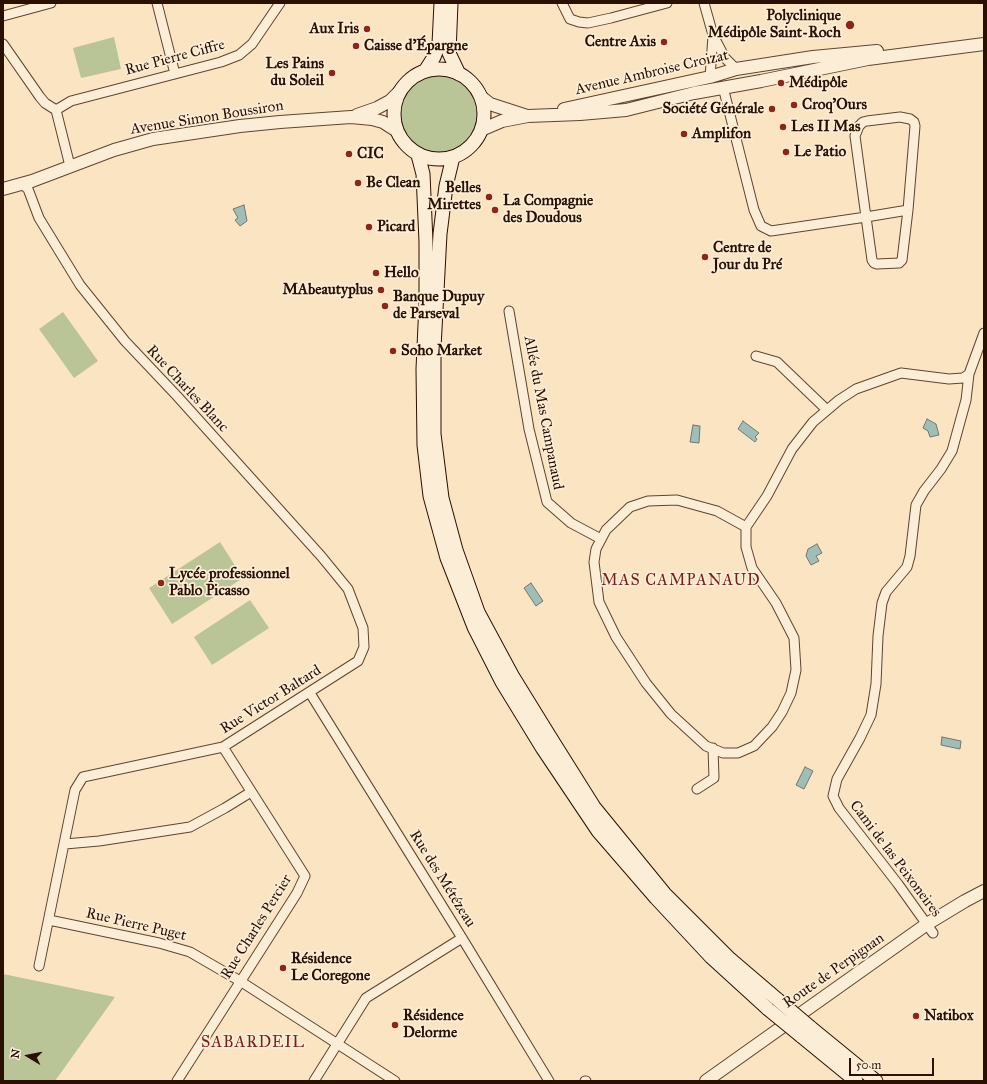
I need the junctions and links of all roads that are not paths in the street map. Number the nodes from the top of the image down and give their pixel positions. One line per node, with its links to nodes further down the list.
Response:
1 (51, 3): 9 (street)
2 (157, 3): 16 (street)
3 (441, 3): 15 (main road)
4 (451, 3): 17 (main road)
5 (562, 3): 6 (street)
6 (667, 3)
7 (704, 3): 10 (street)
8 (275, 5): 16 (street, Rue Pierre Ciffre)
9 (3, 16)
10 (713, 34): 14 (street); 18 (street)
11 (3, 44): 22 (street)
12 (984, 44): 13 (street, Avenue Ambroise Croizat)
13 (938, 49): 14 (street, Avenue Ambroise Croizat); 19 (street, Avenue Ambroise Croizat)
14 (736, 69): 18 (street, Avenue Ambroise Croizat); 19 (street)
15 (425, 71): 17 (main road); 20 (main road)
16 (175, 74): 22 (street, Rue Pierre Ciffre)
17 (459, 74): 21 (main road)
18 (710, 76): 19 (street); 23 (street, Avenue Ambroise Croizat)
19 (723, 87): 23 (street, Avenue Ambroise Croizat); 33 (street)
20 (399, 92): 24 (street); 26 (main road)
21 (480, 96): 23 (street, Avenue Ambroise Croizat); 25 (main road)
22 (56, 110): 29 (street)
23 (534, 116): 25 (street, Avenue Ambroise Croizat)
24 (351, 117): 26 (street); 29 (street, Avenue Simon Boussiron)
25 (481, 130): 28 (main road)
26 (397, 131): 27 (main road)
27 (418, 155): 28 (main road); 54 (main road, bridge)
28 (453, 157): 54 (main road, bridge)
29 (70, 166): 30 (street, Avenue Simon Boussiron)
30 (22, 184): 31 (street, Avenue Simon Boussiron); 41 (street, Rue Charles Blanc)
31 (3, 189)
32 (908, 210): 33 (street); 33 (street); 33 (street)
33 (866, 217)
34 (509, 311): 40 (street, Allée du Mas Campanaud)
35 (984, 333): 37 (street, Cami de las Peixoneires)
36 (756, 356): 38 (street)
37 (969, 374): 38 (street); 50 (street, Cami de las Peixoneires)
38 (827, 410): 39 (street)
39 (746, 527): 40 (street); 44 (street)
40 (601, 538): 44 (street)
41 (352, 599): 42 (street, Rue Victor Baltard)
42 (310, 693): 43 (street, Rue Victor Baltard); 51 (street, Rue des Métézeau)
43 (222, 747): 46 (street, Rue Charles Percier); 47 (street, Rue Victor Baltard)
44 (713, 748): 45 (street)
45 (697, 789)
46 (251, 792): 47 (street); 53 (street, Rue Charles Percier)
47 (65, 844): 49 (street)
48 (984, 891): 50 (street, Route de Perpignan)
49 (49, 920): 52 (street); 53 (street, Rue Pierre Puget)
50 (930, 929): 60 (street, Route de Perpignan)
51 (462, 938): 55 (street); 59 (street, Rue des Métézeau)
52 (39, 966)
53 (240, 982): 55 (street, Rue Pierre Puget); 56 (street, Rue Charles Percier)
54 (805, 1031): 61 (main road); 62 (main road)
55 (337, 1043): 57 (street); 58 (street, Rue Pierre Puget)
56 (177, 1081)
57 (314, 1081)
58 (395, 1081)
59 (549, 1081)
60 (706, 1081)
61 (856, 1081)
62 (876, 1081)

